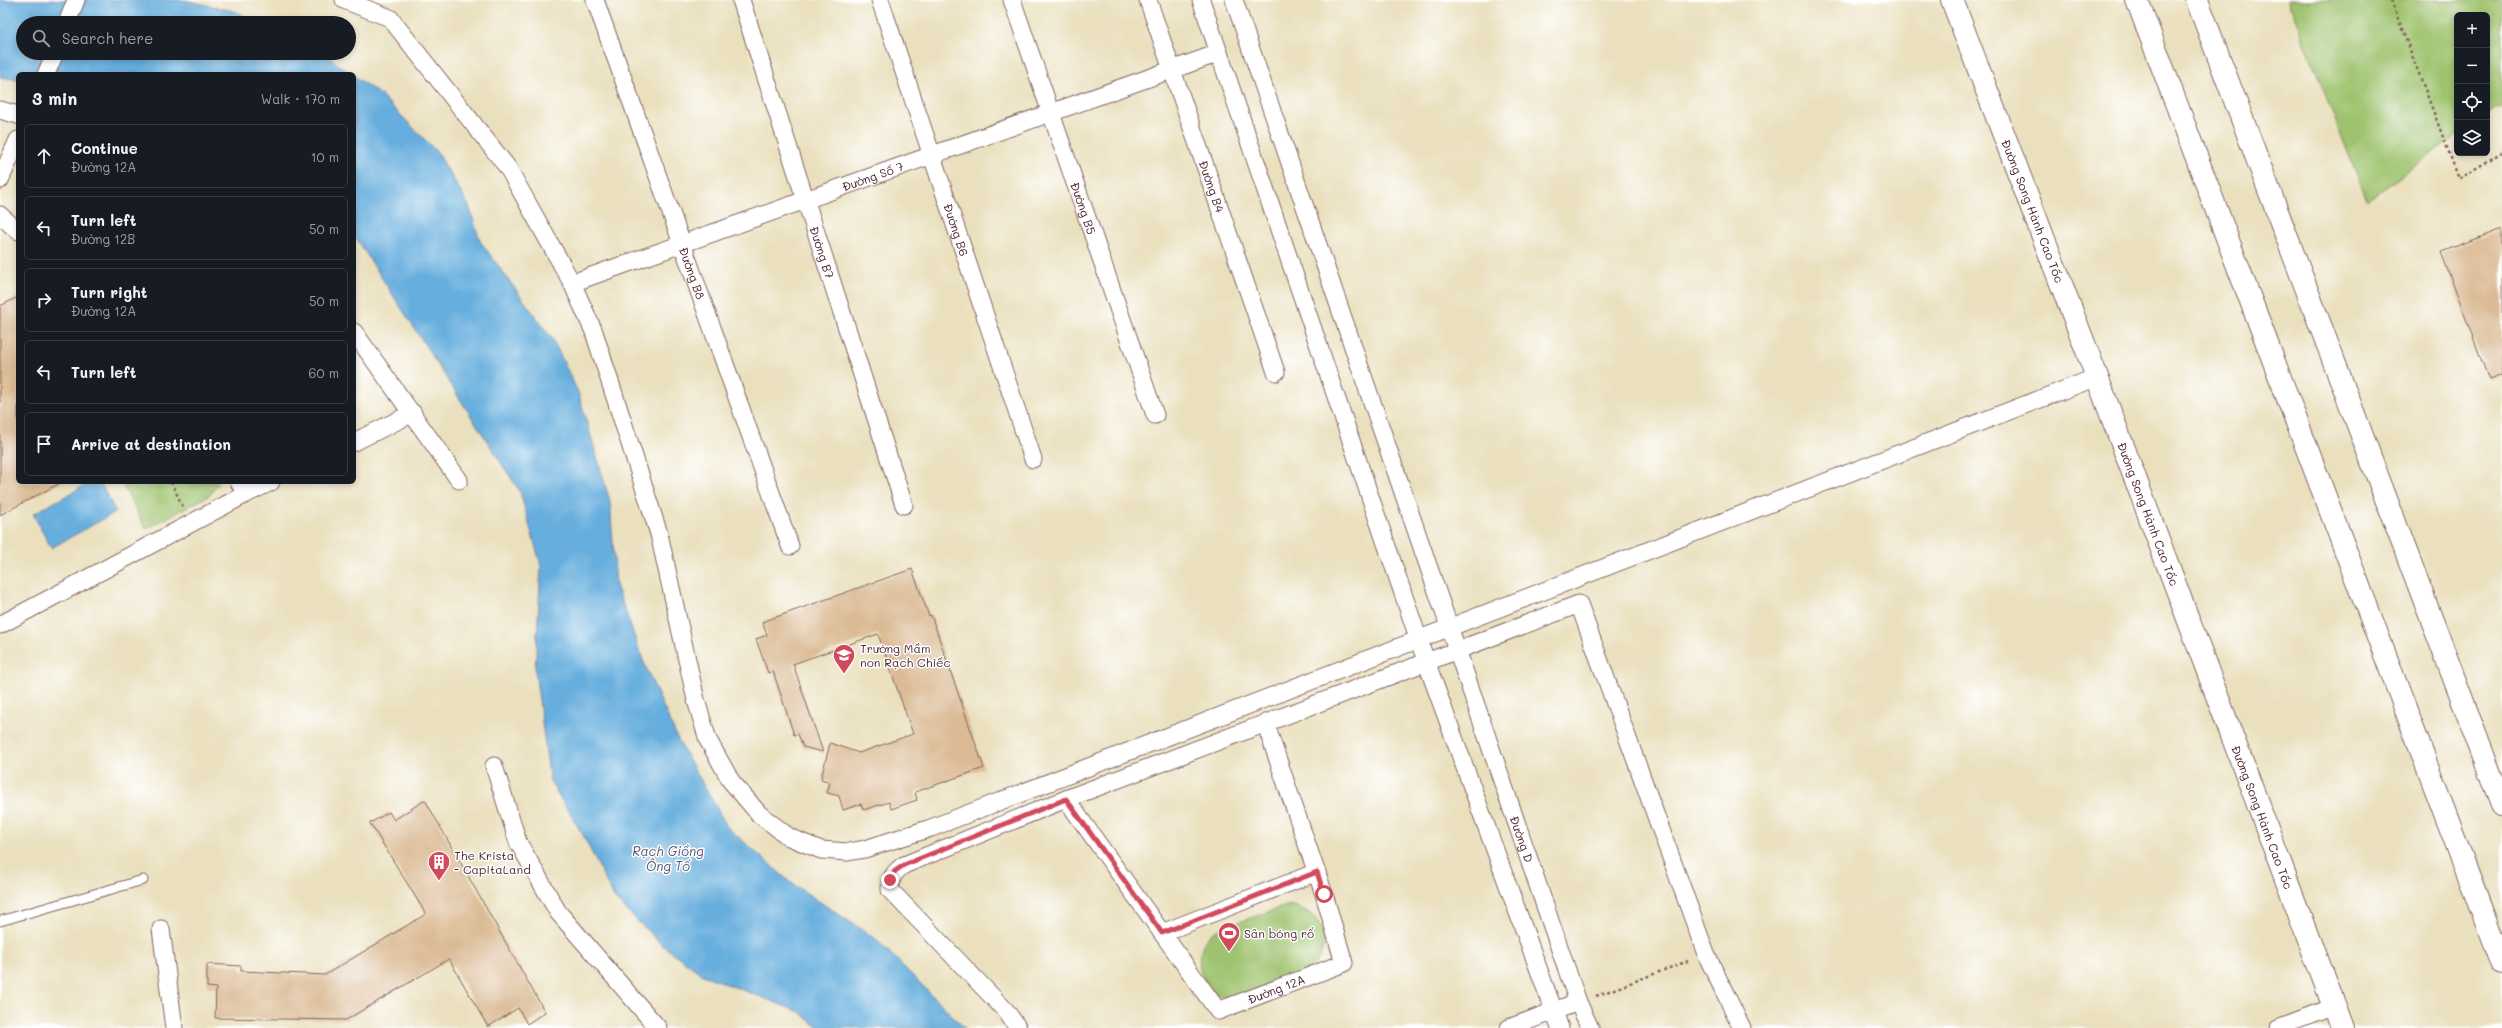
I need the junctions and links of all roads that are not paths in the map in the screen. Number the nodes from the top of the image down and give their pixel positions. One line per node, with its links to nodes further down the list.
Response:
1 (76, 0): 13 (street)
2 (344, 0): 28 (street)
3 (595, 0): 27 (street, Đường B8)
4 (741, 0): 24 (street, Đường B7)
5 (880, 0): 22 (street, Đường B6)
6 (1012, 0): 19 (street, Đường B5)
7 (1148, 0): 16 (street, Đường B4)
8 (1201, 0): 14 (street)
9 (1234, 0): 42 (street, Đường D)
10 (1952, 0): 31 (main road, Đường Song Hành Cao Tốc)
11 (2137, 0): 57 (main road)
12 (2198, 0): 47 (main road)
13 (70, 16)
14 (1219, 53): 16 (street, Đường Số 7); 43 (street)
15 (52, 60): 17 (street)
16 (1172, 70): 19 (street, Đường Số 7); 30 (street, Đường B4)
17 (47, 72)
18 (0, 110): 20 (street)
19 (1051, 113): 22 (street, Đường Số 7); 33 (street, Đường B5)
20 (16, 114)
21 (16, 144): 23 (street)
22 (932, 156): 24 (street, Đường Số 7); 35 (street, Đường B6)
23 (0, 180)
24 (805, 200): 27 (street, Đường Số 7); 39 (street, Đường B7)
25 (0, 215): 26 (street)
26 (16, 229)
27 (682, 244): 28 (street, Đường Số 7); 40 (street, Đường B8)
28 (572, 283): 43 (street)
29 (356, 335): 32 (street)
30 (1276, 372)
31 (2097, 377): 42 (street); 59 (main road, Đường Song Hành Cao Tốc)
32 (414, 413): 34 (street); 36 (street)
33 (1155, 415)
34 (356, 441)
35 (1033, 459)
36 (459, 480)
37 (262, 484): 38 (street)
38 (243, 488): 41 (street)
39 (904, 505)
40 (790, 546)
41 (0, 624)
42 (1448, 628): 43 (street); 44 (street, Đường D)
43 (1418, 641): 45 (street)
44 (1456, 650): 45 (street); 58 (street, Đường D); 67 (street)
45 (1426, 661): 46 (street); 60 (street)
46 (1266, 725): 49 (street); 52 (street, Đường 12A)
47 (2482, 751): 50 (main road); 51 (main road)
48 (494, 766): 62 (street)
49 (1066, 799): 56 (street, Đường 12A); 63 (street)
50 (2502, 799)
51 (2502, 805)
52 (1317, 872): 56 (street); 56 (street, Đường 12A)
53 (143, 880): 54 (lane)
54 (0, 921)
55 (161, 929): 61 (street)
56 (1162, 933)
57 (2502, 964)
58 (1578, 1002): 60 (street); 66 (street, Đường D)
59 (2334, 1007): 68 (street); 69 (main road, Đường Song Hành Cao Tốc)
60 (1553, 1011): 64 (street); 65 (street)
61 (174, 1028)
62 (658, 1028)
63 (1018, 1028)
64 (1509, 1028)
65 (1560, 1028)
66 (1590, 1028)
67 (1742, 1028)
68 (2278, 1028)
69 (2342, 1028)

